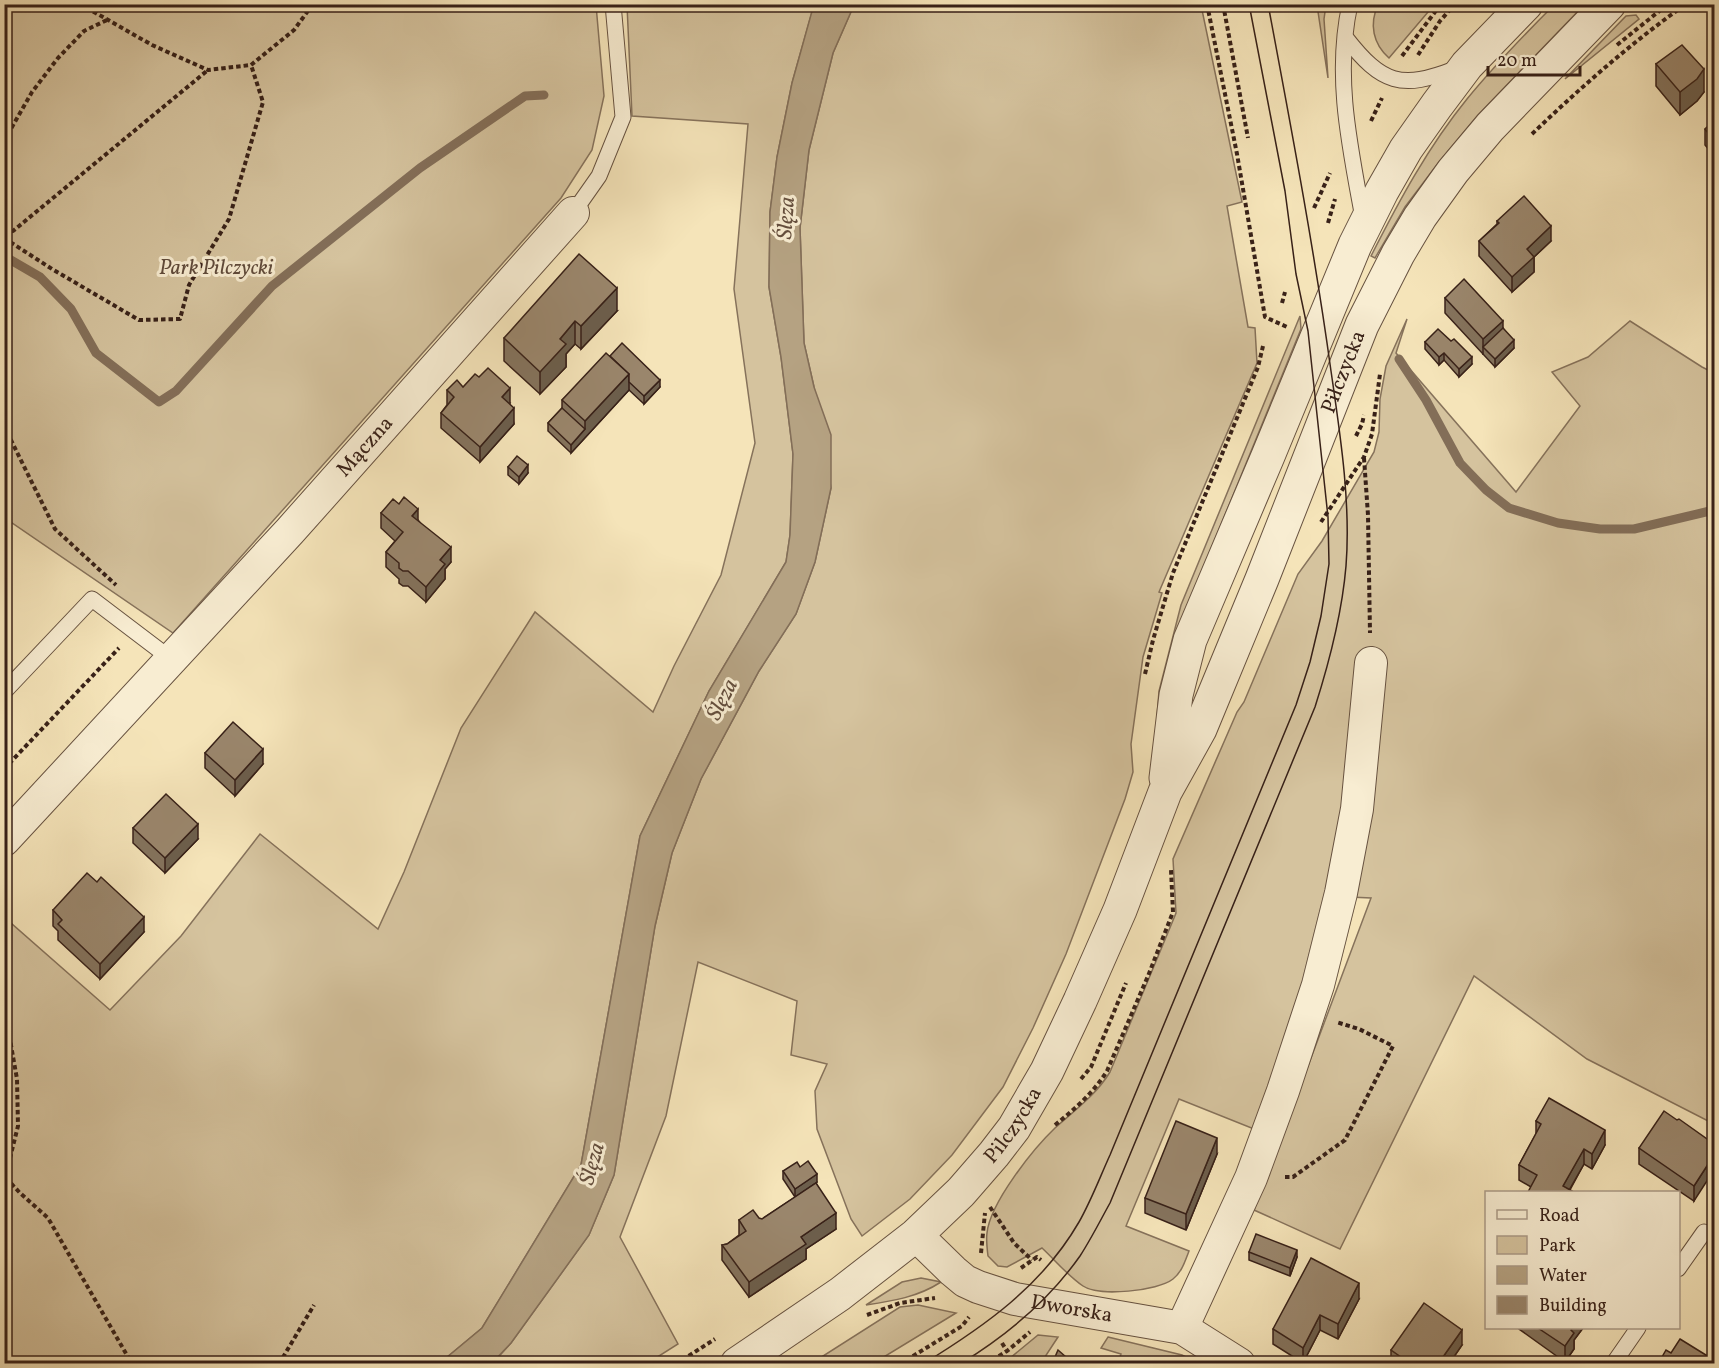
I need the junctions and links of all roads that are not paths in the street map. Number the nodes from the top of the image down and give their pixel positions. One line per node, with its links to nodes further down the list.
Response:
1 (613, 4): 7 (lane, Mączna)
2 (1350, 4): 5 (lane)
3 (1526, 4): 6 (street, Pilczycka)
4 (1610, 4): 12 (street, Pilczycka)
5 (1346, 38): 6 (lane); 8 (lane)
6 (1467, 64): 8 (street, Pilczycka)
7 (573, 213): 9 (street, Mączna)
8 (1364, 224): 12 (street, Pilczycka)
9 (171, 659): 11 (lane); 13 (street, Mączna)
10 (1371, 663): 17 (street)
11 (4, 692)
12 (1165, 792): 15 (street, Pilczycka)
13 (4, 840)
14 (1704, 1232): 16 (lane)
15 (916, 1235): 17 (street, Dworska); 19 (street, Pilczycka)
16 (1680, 1266)
17 (1182, 1328): 20 (street, Dworska)
18 (1637, 1329): 21 (lane)
19 (737, 1364)
20 (1239, 1364)
21 (1612, 1364)

